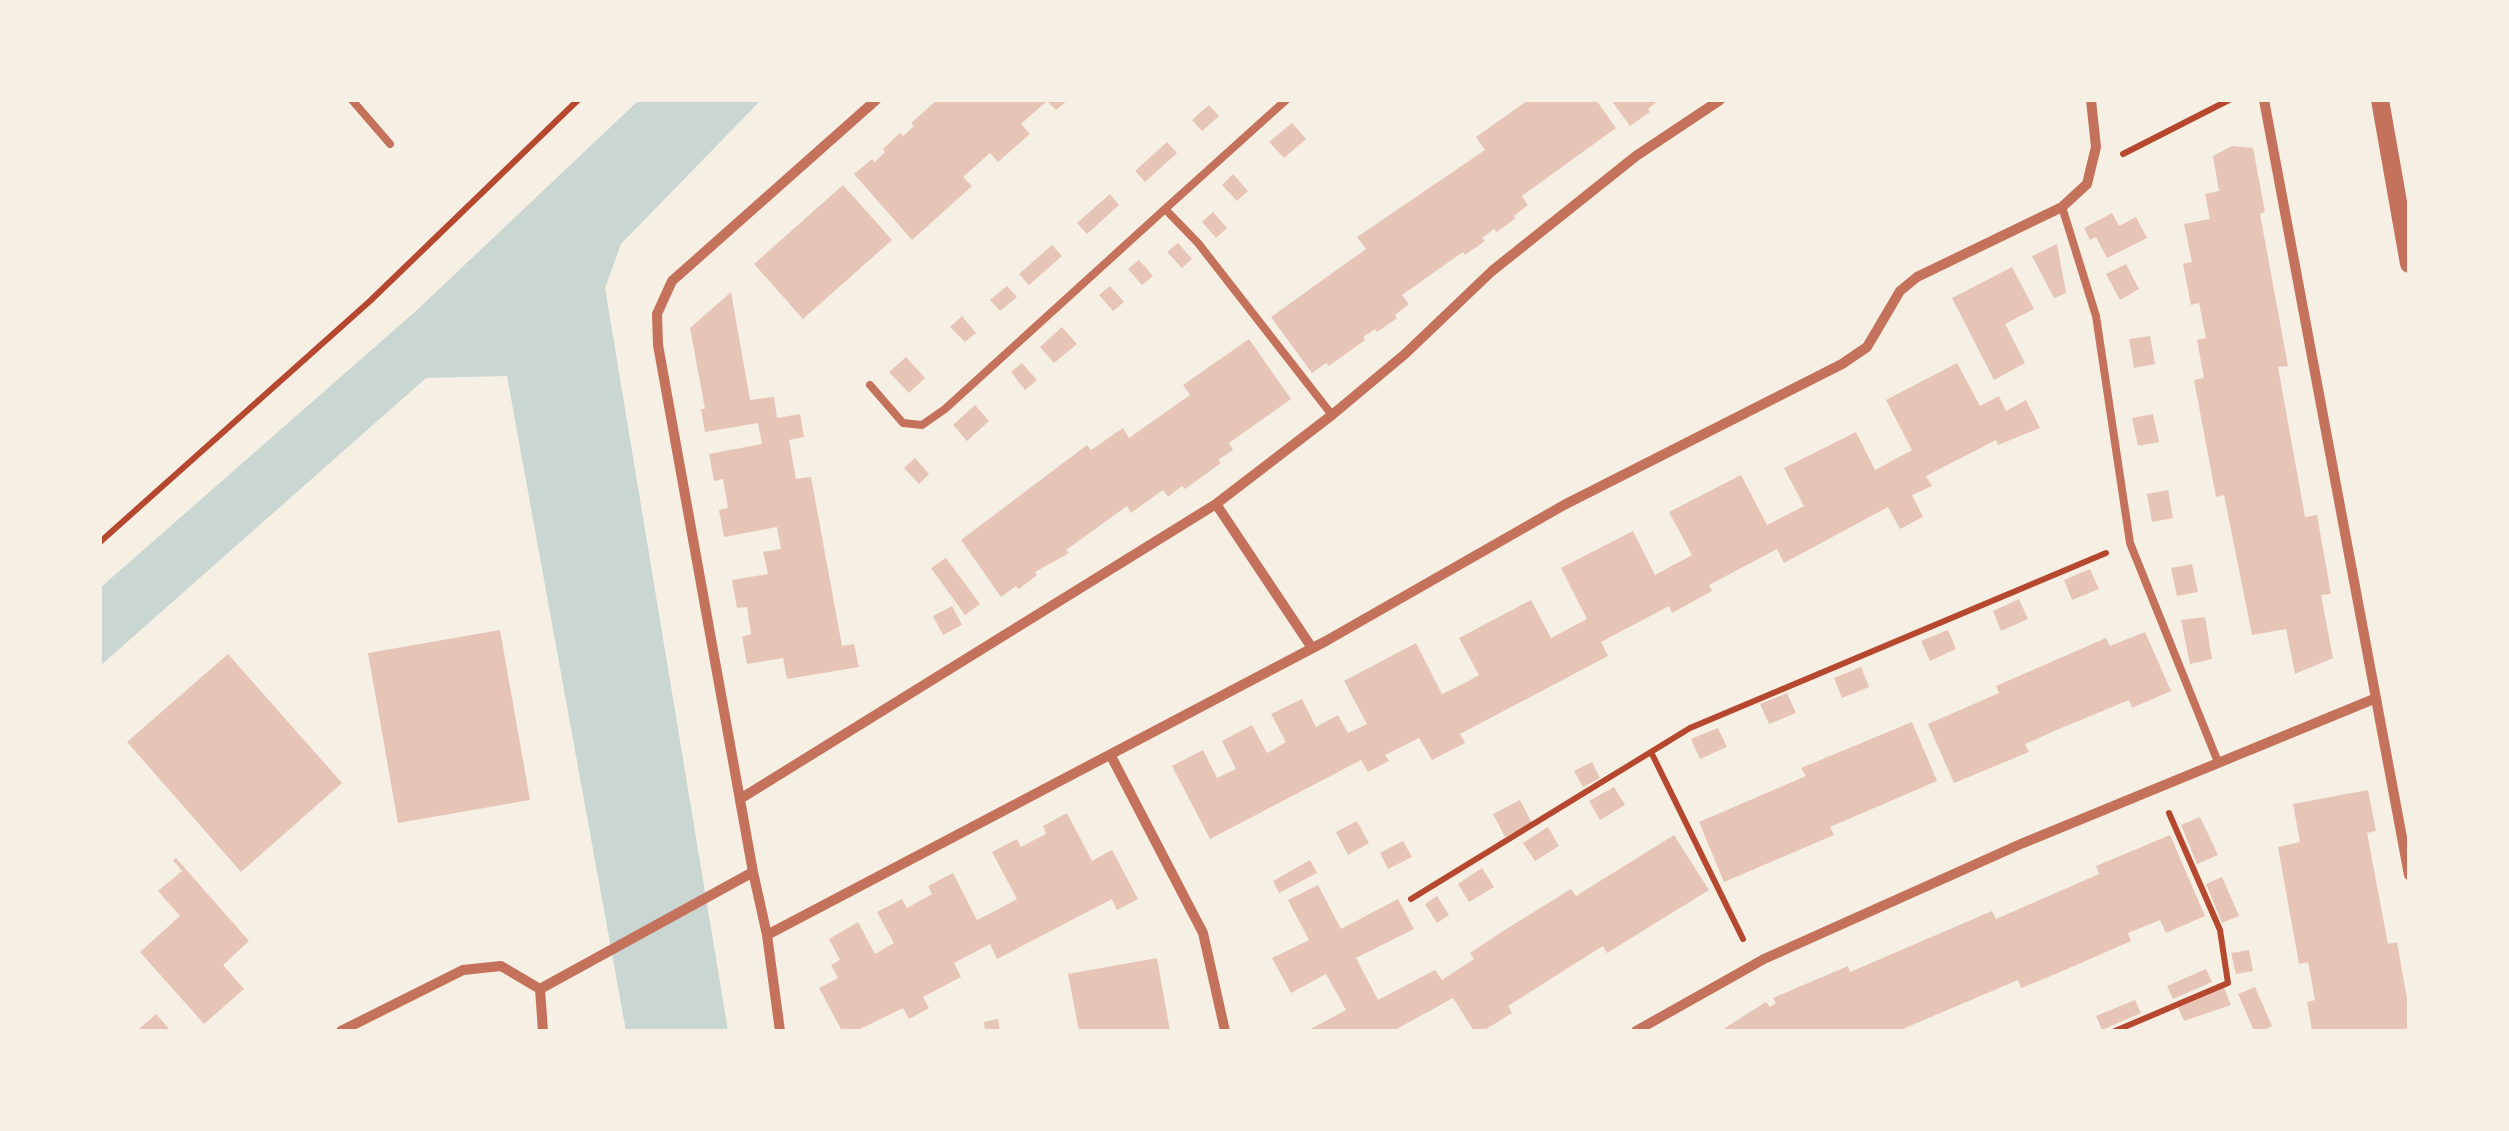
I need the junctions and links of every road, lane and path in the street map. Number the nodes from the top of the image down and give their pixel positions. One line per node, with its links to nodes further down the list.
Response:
1 (352, 100): 10 (lane)
2 (578, 100): 18 (path)
3 (876, 100): 26 (street)
4 (1286, 100): 13 (lane)
5 (1720, 100): 16 (street)
6 (2091, 100): 11 (street)
7 (2229, 100): 11 (path)
8 (2264, 100): 21 (street)
9 (2380, 100): 14 (street)
10 (390, 144)
11 (2090, 171): 12 (street)
12 (2062, 207): 19 (lane); 20 (street)
13 (1165, 209): 15 (lane); 16 (lane)
14 (2409, 264)
15 (870, 384)
16 (1332, 416): 17 (street)
17 (1216, 504): 20 (street); 26 (street)
18 (100, 542)
19 (2130, 542): 22 (path); 24 (lane)
20 (1312, 648): 23 (street)
21 (2376, 698): 24 (street); 28 (street)
22 (1650, 752): 29 (path); 31 (path)
23 (1110, 756): 30 (street); 37 (street)
24 (2218, 762): 25 (street)
25 (2158, 787): 31 (street); 40 (path)
26 (740, 799): 27 (street)
27 (752, 872): 30 (street); 32 (street)
28 (2409, 875)
29 (1411, 899)
30 (767, 935): 36 (street)
31 (1755, 964): 33 (street)
32 (540, 989): 34 (street); 35 (street)
33 (1658, 1018): 38 (street); 39 (lane)
34 (341, 1031)
35 (543, 1031)
36 (780, 1031)
37 (1226, 1031)
38 (1636, 1031)
39 (1666, 1031)
40 (2116, 1031)

